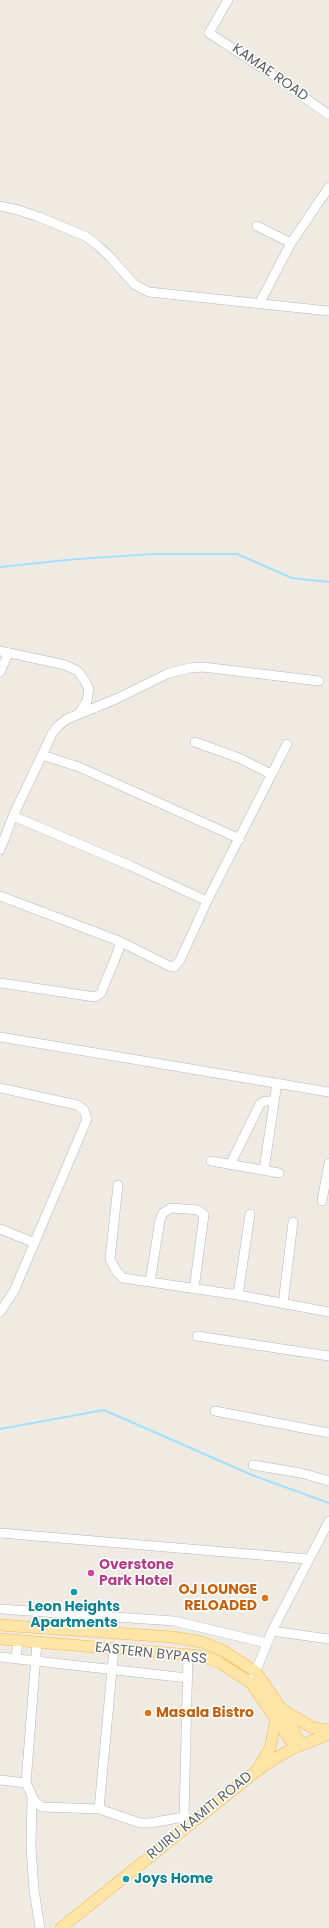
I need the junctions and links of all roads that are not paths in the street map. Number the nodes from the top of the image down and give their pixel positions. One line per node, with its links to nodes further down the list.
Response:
1 (228, 0): 2 (street, KAMAE ROAD)
2 (329, 115)
3 (329, 187): 6 (street)
4 (0, 206): 7 (street)
5 (257, 226): 6 (street)
6 (291, 243): 7 (street)
7 (259, 304): 8 (street)
8 (329, 311)
9 (4, 652): 10 (street); 12 (street)
10 (0, 672)
11 (319, 680): 12 (street)
12 (80, 712): 15 (street)
13 (195, 742): 16 (street)
14 (287, 744): 16 (street)
15 (42, 755): 17 (street); 18 (street)
16 (271, 774): 18 (street)
17 (13, 816): 19 (street); 21 (street)
18 (240, 839): 21 (street)
19 (0, 850)
20 (0, 896): 22 (street)
21 (207, 901): 22 (street)
22 (119, 941): 23 (street)
23 (0, 983)
24 (0, 1037): 25 (street)
25 (277, 1083): 27 (street); 28 (street)
26 (0, 1088): 39 (street)
27 (329, 1092)
28 (274, 1101): 31 (street); 32 (street)
29 (211, 1161): 31 (street)
30 (329, 1163): 35 (street)
31 (230, 1164): 32 (street)
32 (264, 1170): 33 (street)
33 (279, 1173)
34 (118, 1186): 40 (street)
35 (322, 1201)
36 (250, 1214): 42 (street)
37 (293, 1222): 43 (street)
38 (0, 1229): 39 (street)
39 (35, 1243): 44 (street)
40 (150, 1282): 41 (street); 41 (street)
41 (194, 1289): 42 (street)
42 (238, 1295): 43 (street)
43 (283, 1304): 45 (street)
44 (0, 1312)
45 (329, 1312)
46 (197, 1336): 47 (street)
47 (329, 1356)
48 (215, 1411): 49 (street)
49 (329, 1433)
50 (253, 1465): 51 (street)
51 (329, 1481)
52 (329, 1521): 54 (street)
53 (0, 1533): 54 (street)
54 (308, 1559): 60 (street)
55 (0, 1609): 56 (street)
56 (35, 1612): 57 (street); 59 (street)
57 (174, 1622): 61 (street); 66 (street)
58 (0, 1625): 59 (main road, EASTERN BYPASS)
59 (33, 1627): 61 (main road, EASTERN BYPASS)
60 (272, 1631): 62 (street); 66 (street)
61 (172, 1637): 73 (main road, EASTERN BYPASS)
62 (329, 1639)
63 (0, 1640): 64 (main road, EASTERN BYPASS)
64 (18, 1641): 65 (main road, EASTERN BYPASS); 70 (street)
65 (37, 1642): 67 (main road, EASTERN BYPASS); 71 (street)
66 (267, 1643): 73 (street)
67 (114, 1649): 68 (main road, EASTERN BYPASS); 72 (street)
68 (188, 1655): 74 (street); 75 (main road, EASTERN BYPASS)
69 (0, 1657): 70 (street)
70 (16, 1658): 71 (street)
71 (36, 1660): 72 (street); 83 (street)
72 (112, 1670): 74 (street); 85 (street)
73 (256, 1672): 75 (street); 76 (main road, EASTERN BYPASS)
74 (187, 1678): 86 (street)
75 (251, 1683): 77 (main road, EASTERN BYPASS)
76 (282, 1709): 78 (main road); 80 (main road, EASTERN BYPASS)
77 (276, 1719): 80 (main road, EASTERN BYPASS); 81 (main road)
78 (329, 1730)
79 (329, 1734): 80 (main road, RUIRU KAMITI ROAD)
80 (298, 1746): 81 (main road, RUIRU KAMITI ROAD)
81 (254, 1773): 87 (main road, RUIRU KAMITI ROAD)
82 (0, 1780): 83 (street)
83 (26, 1783): 84 (street)
84 (32, 1797): 85 (street); 88 (street)
85 (98, 1809): 86 (street)
86 (184, 1817): 87 (street)
87 (195, 1820): 89 (main road, RUIRU KAMITI ROAD)
88 (40, 1928)
89 (61, 1928)

